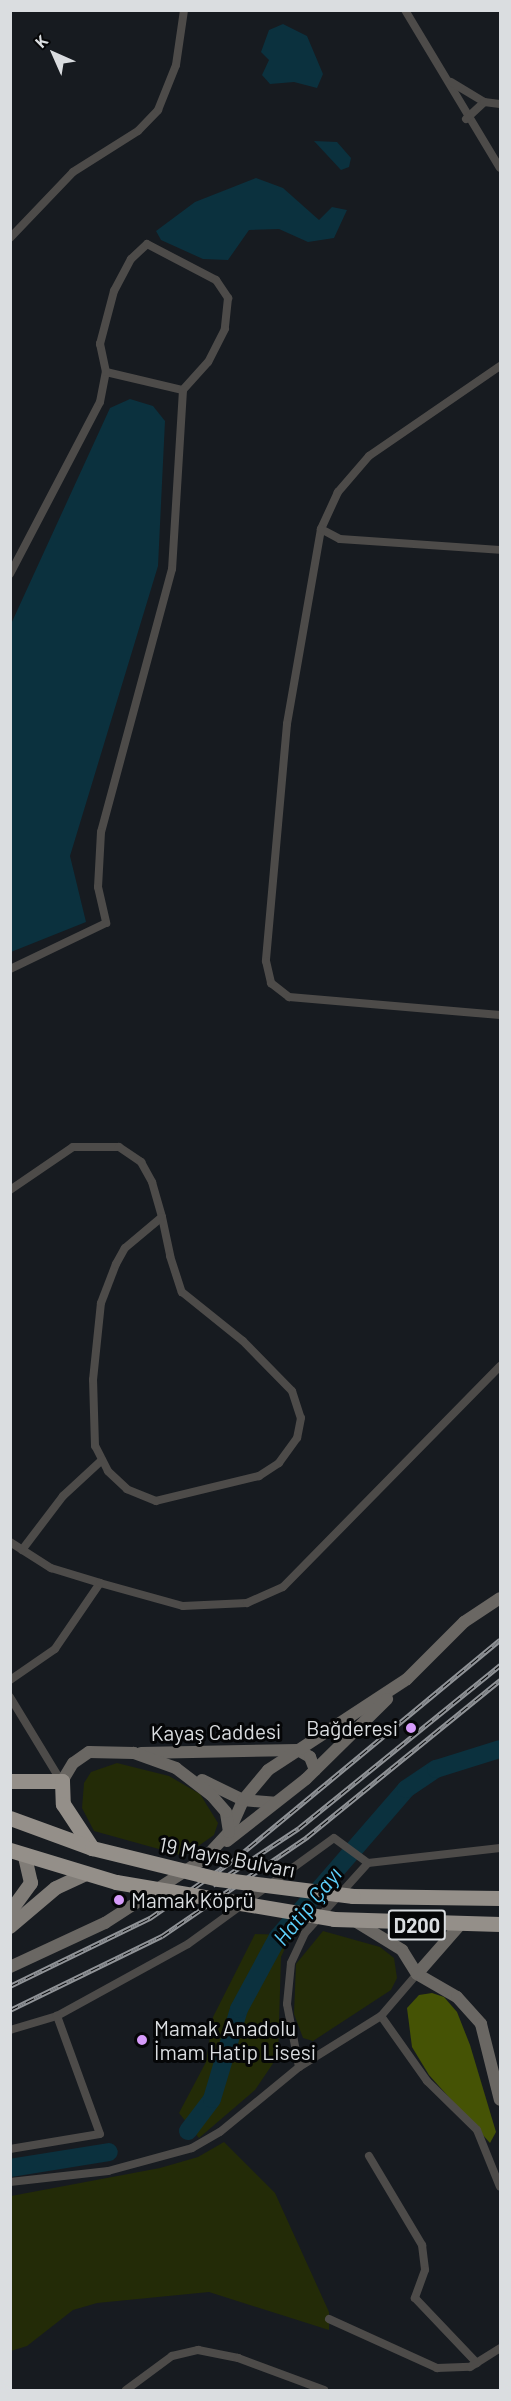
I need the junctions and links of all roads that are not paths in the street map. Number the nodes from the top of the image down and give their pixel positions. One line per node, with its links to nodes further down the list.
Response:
1 (184, 10): 8 (street)
2 (405, 10): 3 (street)
3 (451, 82): 4 (street); 6 (street)
4 (484, 102): 5 (street); 6 (street)
5 (501, 104)
6 (466, 119): 7 (street)
7 (501, 168)
8 (10, 238)
9 (501, 366): 12 (street)
10 (106, 372): 11 (street); 11 (street); 14 (street)
11 (183, 390): 15 (street)
12 (321, 529): 13 (street); 16 (street)
13 (501, 550)
14 (10, 574)
15 (10, 969)
16 (501, 1015)
17 (10, 1190): 18 (street)
18 (162, 1217): 20 (street); 20 (street)
19 (501, 1366): 23 (street)
20 (102, 1460): 22 (street)
21 (10, 1542): 22 (street)
22 (22, 1550): 23 (street)
23 (100, 1583): 26 (street)
24 (501, 1598): 25 (street, Kayaş Caddesi)
25 (407, 1679): 28 (street, Kayaş Caddesi); 31 (street)
26 (10, 1680)
27 (10, 1697): 33 (street)
28 (298, 1750): 29 (street, Kayaş Caddesi); 31 (street, Kayaş Caddesi); 34 (street, Kayaş Caddesi)
29 (134, 1753): 30 (street, Kayaş Caddesi); 33 (street, Kayaş Caddesi)
30 (176, 1768): 34 (street); 37 (street, Kayaş Caddesi)
31 (315, 1770): 35 (street)
32 (10, 1781): 33 (highway)
33 (62, 1781): 39 (highway)
34 (243, 1800): 35 (street); 37 (street, Kayaş Caddesi)
35 (275, 1803): 38 (street)
36 (10, 1818): 39 (highway, D200)
37 (230, 1833): 38 (street, Kayaş Caddesi)
38 (221, 1845): 51 (street, Kayaş Caddesi)
39 (92, 1848): 45 (highway, 19 Mayıs Bulvarı / D200, bridge)
40 (501, 1848): 43 (street)
41 (10, 1850): 42 (highway, D200)
42 (25, 1856): 44 (highway, D200); 46 (main road)
43 (368, 1863): 53 (street); 56 (street)
44 (84, 1875): 47 (highway, 19 Mayıs Bulvarı / D200, bridge); 50 (main road)
45 (501, 1898)
46 (10, 1912)
47 (358, 1923): 49 (highway, 19 Mayıs Bulvarı / D200); 52 (street)
48 (501, 1924): 49 (highway, 19 Mayıs Bulvarı / D200)
49 (459, 1926): 52 (street)
50 (10, 1927)
51 (10, 1967)
52 (417, 1974): 54 (street); 57 (street)
53 (57, 2016): 55 (street); 58 (street)
54 (381, 2016): 56 (street); 61 (street)
55 (10, 2030)
56 (298, 2067): 60 (street)
57 (501, 2100)
58 (10, 2149)
59 (369, 2156): 64 (street)
60 (10, 2182)
61 (501, 2187)
62 (329, 2319): 64 (street)
63 (501, 2348): 64 (street)
64 (477, 2363)
65 (126, 2391): 66 (street)
66 (324, 2391)

